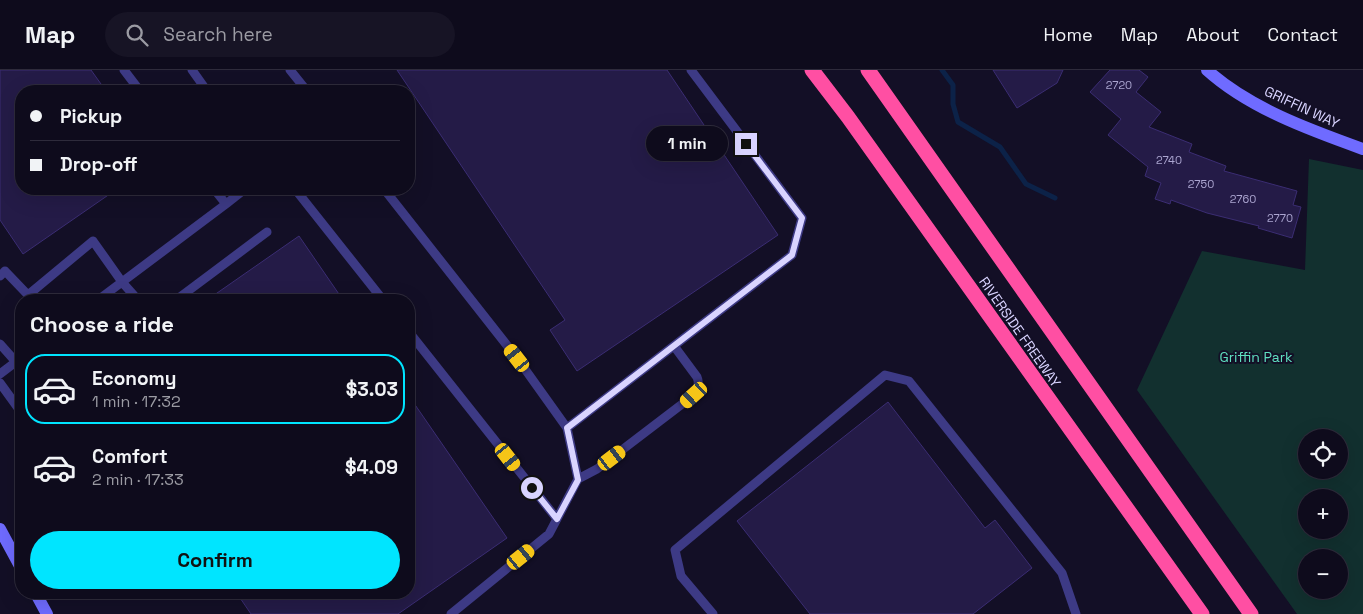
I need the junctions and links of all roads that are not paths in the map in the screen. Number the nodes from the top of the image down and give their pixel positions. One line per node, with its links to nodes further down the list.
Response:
1 (124, 70): 8 (lane)
2 (192, 70): 9 (lane)
3 (290, 70): 10 (lane)
4 (691, 70): 28 (lane)
5 (812, 70): 44 (highway, RIVERSIDE FREEWAY)
6 (868, 70): 45 (highway, RIVERSIDE FREEWAY)
7 (1207, 70): 11 (street, GRIFFIN WAY)
8 (135, 85)
9 (203, 85)
10 (302, 85)
11 (1363, 149)
12 (219, 195): 16 (lane)
13 (237, 195): 16 (lane)
14 (300, 195): 25 (lane)
15 (389, 195): 34 (lane)
16 (226, 204): 19 (lane)
17 (266, 232): 24 (lane)
18 (0, 276): 20 (lane)
19 (122, 282): 21 (lane); 22 (lane); 23 (lane)
20 (27, 294)
21 (29, 294)
22 (106, 294)
23 (133, 294)
24 (184, 294)
25 (378, 294)
26 (415, 340): 36 (lane)
27 (0, 344): 29 (lane)
28 (674, 346): 34 (lane); 35 (lane)
29 (15, 357)
30 (15, 362): 31 (lane)
31 (0, 374)
32 (0, 383): 33 (lane)
33 (15, 404)
34 (567, 428): 35 (lane)
35 (578, 480): 36 (lane)
36 (557, 519): 41 (lane)
37 (0, 529): 38 (street)
38 (15, 557)
39 (39, 599): 40 (street)
40 (47, 614)
41 (451, 614)
42 (713, 614): 43 (lane)
43 (1076, 614)
44 (1202, 614)
45 (1251, 614)

